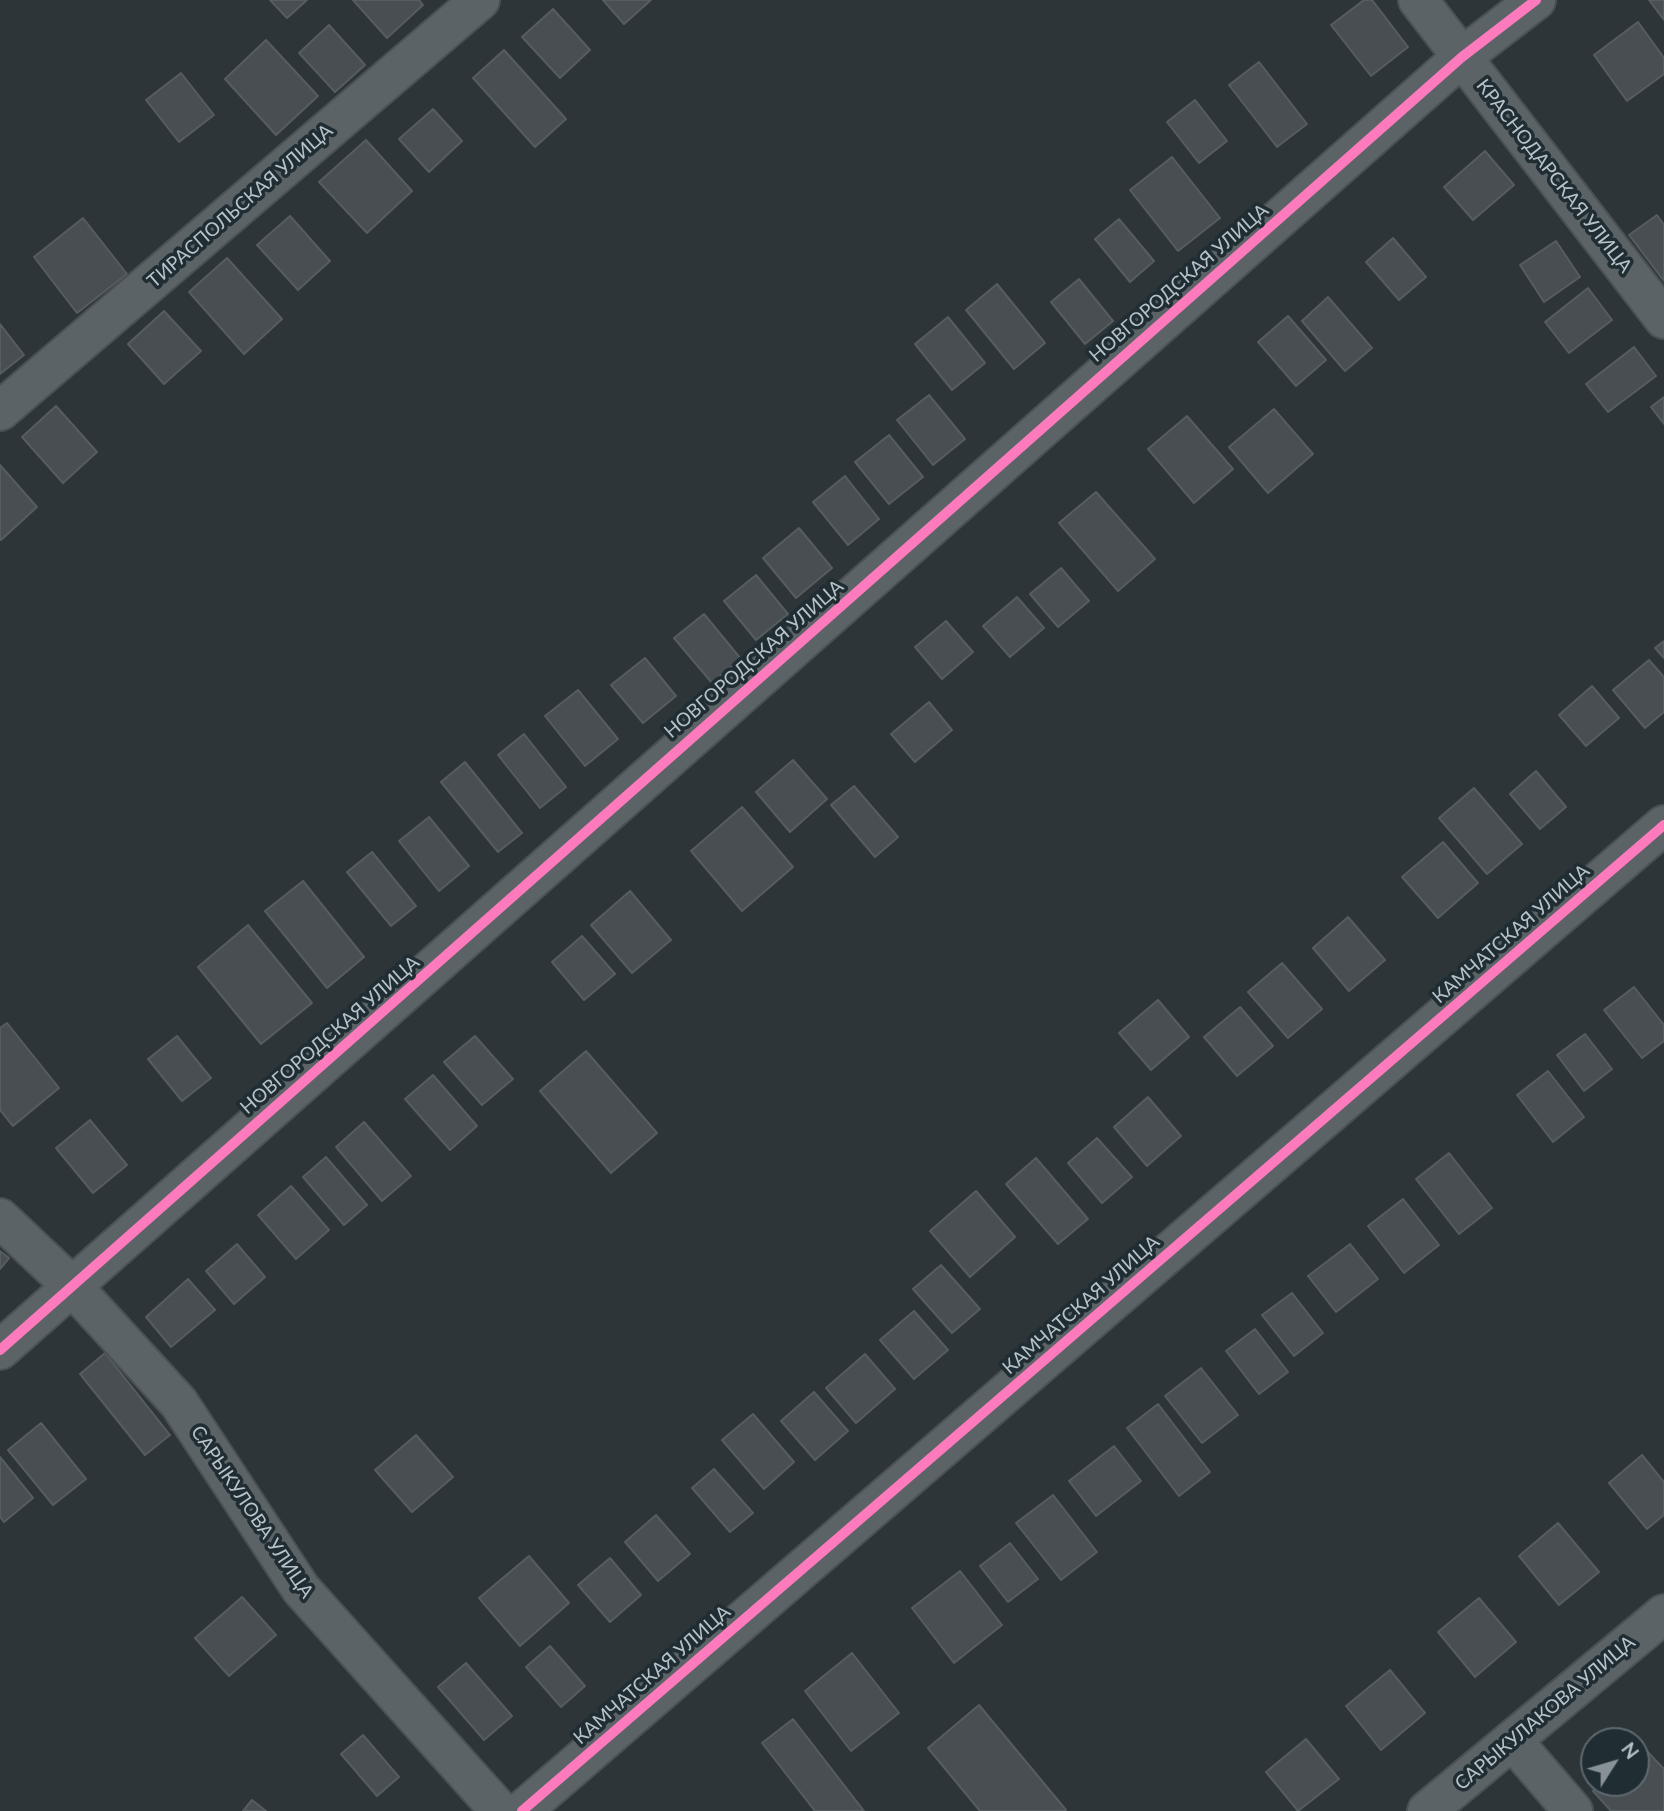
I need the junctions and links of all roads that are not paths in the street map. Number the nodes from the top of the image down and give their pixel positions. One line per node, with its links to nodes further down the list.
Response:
1 (480, 0): 6 (street, ТИРАСПОЛЬСКАЯ УЛИЦА)
2 (1418, 0): 4 (street, КРАСНОДАРСКАЯ УЛИЦА)
3 (1536, 0): 4 (street, НОВГОРОДСКАЯ УЛИЦА)
4 (1462, 57): 5 (street, КРАСНОДАРСКАЯ УЛИЦА); 9 (street, НОВГОРОДСКАЯ УЛИЦА)
5 (1664, 319)
6 (0, 411)
7 (1664, 825): 14 (street, КАМЧАТСКАЯ УЛИЦА)
8 (0, 1218): 9 (street, САРЫКУЛОВА УЛИЦА)
9 (72, 1286): 10 (street, НОВГОРОДСКАЯ УЛИЦА); 13 (street, САРЫКУЛОВА УЛИЦА)
10 (0, 1350)
11 (1664, 1614): 12 (street, САРЫКУЛАКОВА УЛИЦА)
12 (1512, 1740): 15 (street, САРЫКУЛАКОВА УЛИЦА); 16 (street)
13 (500, 1811)
14 (522, 1811)
15 (1427, 1811)
16 (1573, 1811)

